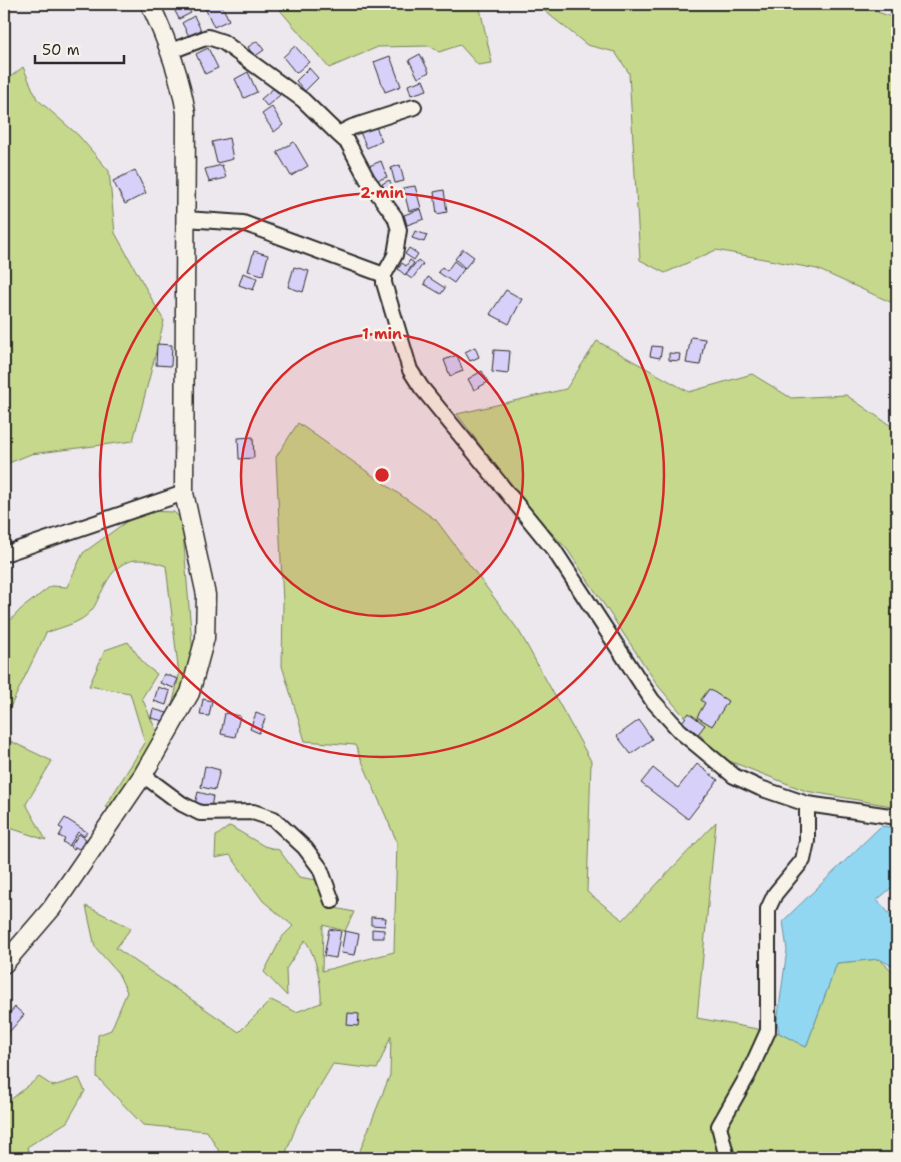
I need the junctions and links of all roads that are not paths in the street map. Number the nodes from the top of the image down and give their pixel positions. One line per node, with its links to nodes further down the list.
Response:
1 (150, 4): 2 (street)
2 (171, 51): 4 (street); 5 (street)
3 (414, 107): 4 (street)
4 (338, 134): 6 (street)
5 (186, 219): 6 (street); 7 (street)
6 (384, 275): 10 (street)
7 (184, 492): 8 (street); 9 (street)
8 (4, 554)
9 (143, 775): 12 (street); 13 (street)
10 (807, 804): 11 (street); 14 (street)
11 (897, 816)
12 (332, 901)
13 (4, 964)
14 (727, 1158)

